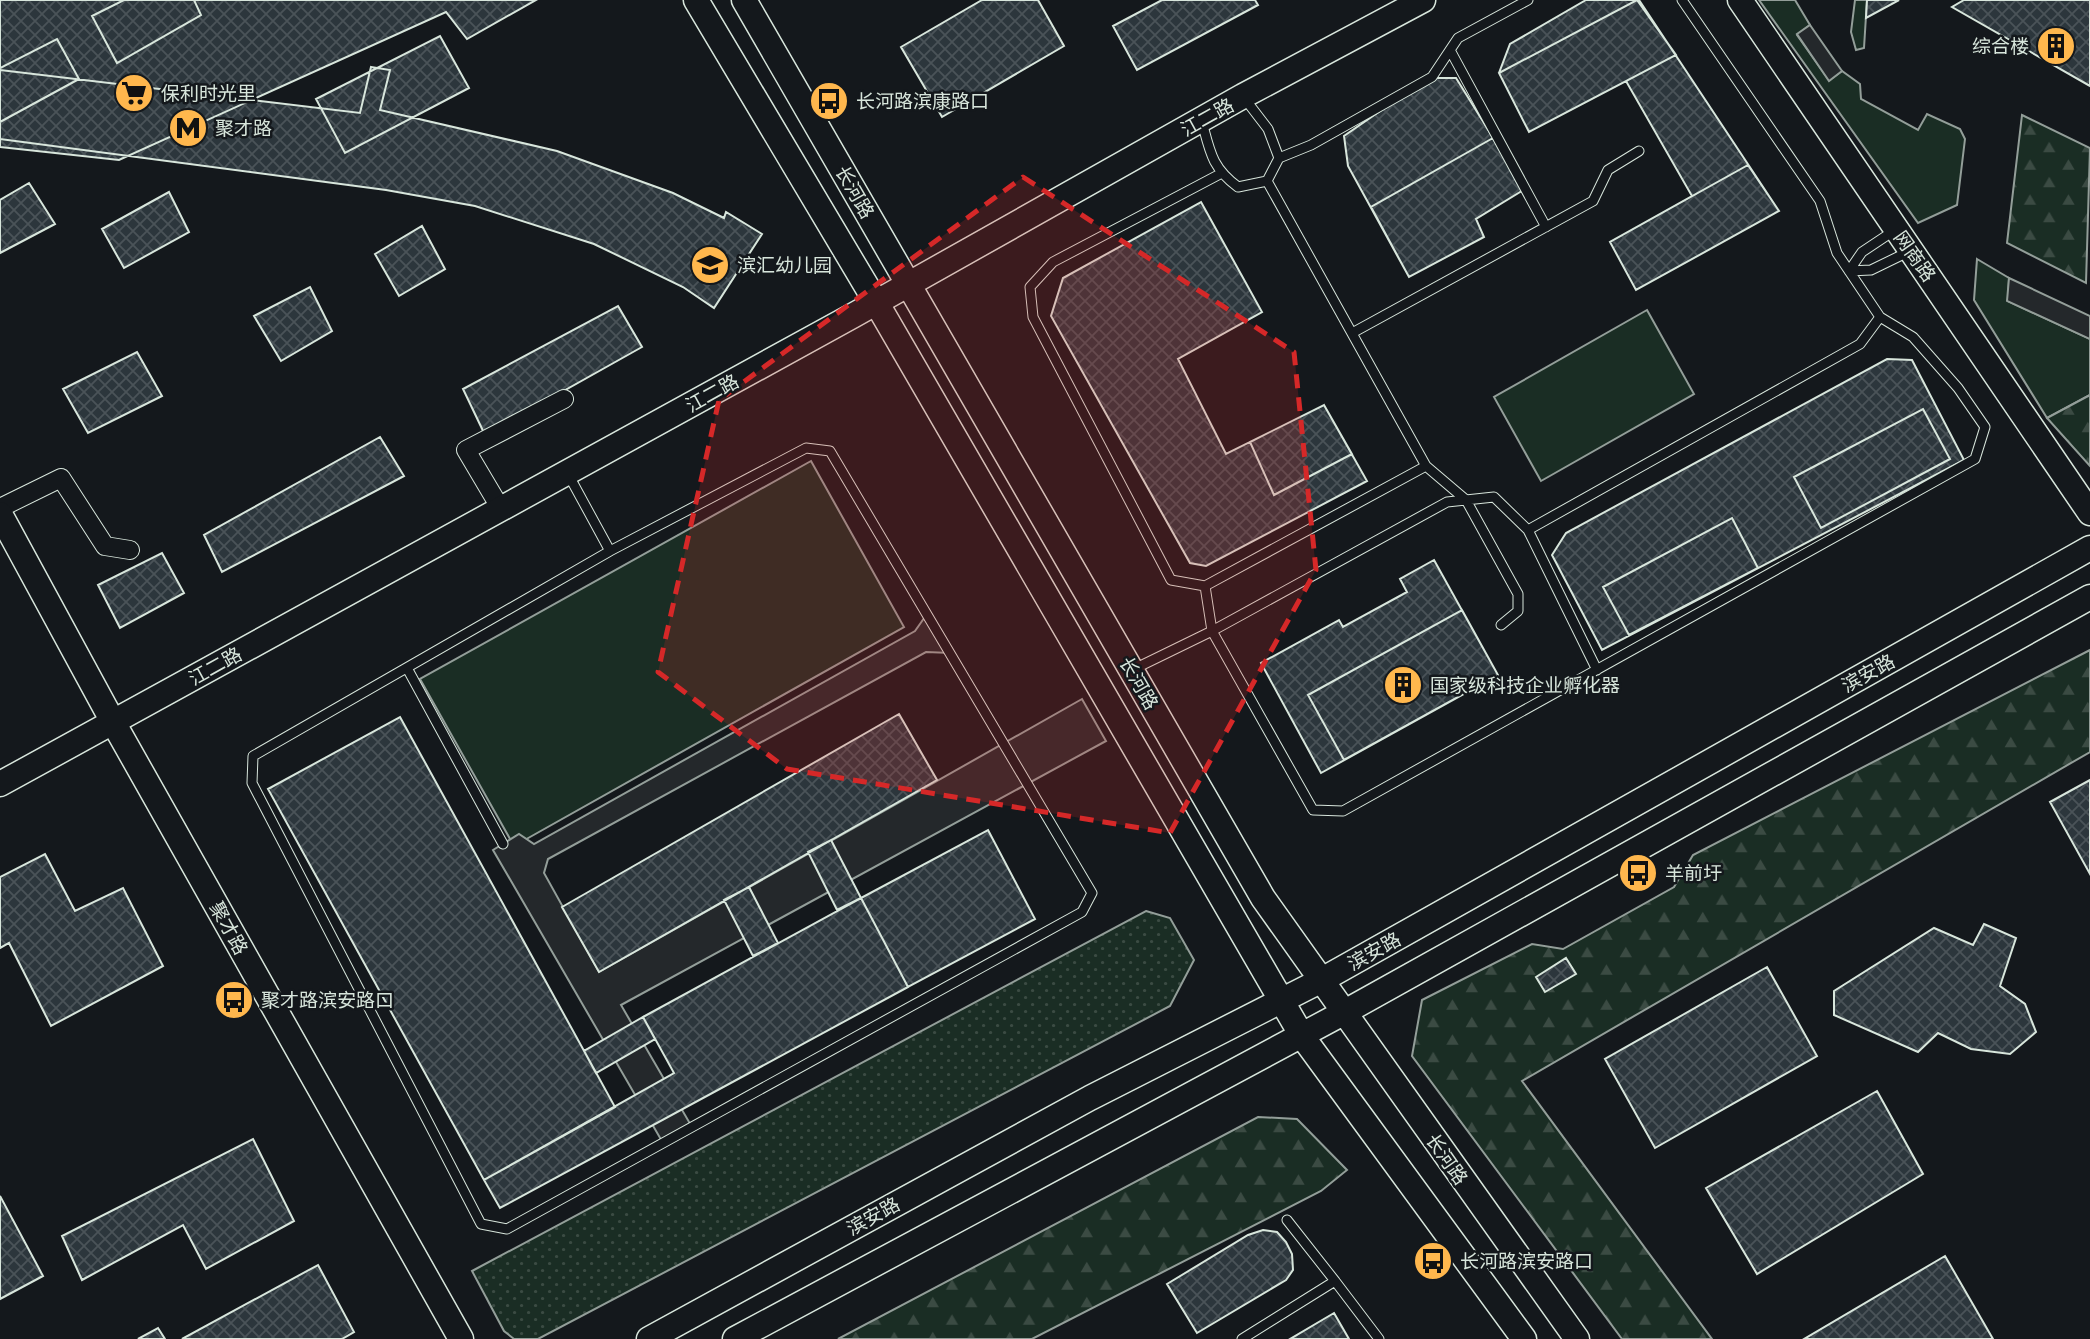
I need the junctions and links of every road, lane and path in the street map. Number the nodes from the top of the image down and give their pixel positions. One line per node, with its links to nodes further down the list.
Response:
1 (696, 0): 19 (main road, 长河路)
2 (744, 0): 18 (main road, 长河路)
3 (1423, 0): 8 (main road, 江二路)
4 (1528, 0): 7 (lane)
5 (1682, 0): 17 (lane)
6 (1740, 0): 15 (main road, 网商路)
7 (1450, 50): 11 (lane); 14 (lane)
8 (1243, 96): 9 (main road, 江二路); 11 (lane)
9 (1201, 120): 12 (lane); 18 (main road, 江二路)
10 (1639, 151): 14 (lane)
11 (1279, 158): 13 (lane)
12 (1220, 174): 13 (lane); 34 (lane)
13 (1267, 181): 21 (lane)
14 (1546, 227): 21 (lane)
15 (1896, 229): 16 (main road, 网商路); 17 (lane)
16 (1912, 250): 17 (lane); 28 (main road, 网商路)
17 (1849, 271): 20 (lane)
18 (907, 283): 19 (main road, 江二路); 39 (main road, 长河路)
19 (876, 302): 24 (main road, 江二路); 45 (main road, 长河路)
20 (1880, 317): 30 (lane); 40 (lane)
21 (1354, 332): 23 (lane)
22 (564, 399): 27 (street)
23 (1426, 466): 25 (lane); 34 (lane)
24 (567, 472): 27 (main road, 江二路); 33 (lane)
25 (1466, 500): 30 (lane); 36 (lane); 37 (lane)
26 (0, 508): 32 (street)
27 (501, 509): 41 (main road, 江二路)
28 (2090, 513)
29 (0, 514): 41 (main road, 聚才路)
30 (1528, 530): 40 (lane)
31 (2090, 548): 44 (main road, 滨安路)
32 (130, 550)
33 (610, 551): 38 (lane); 38 (lane)
34 (1205, 586): 37 (lane)
35 (2090, 597): 46 (main road, 滨安路)
36 (1501, 625)
37 (1212, 631): 39 (lane); 40 (lane)
38 (407, 668): 43 (lane)
39 (1131, 670): 44 (main road, 长河路)
40 (1597, 670)
41 (113, 722): 42 (main road, 江二路); 50 (main road, 聚才路)
42 (0, 784)
43 (503, 844)
44 (1320, 981): 45 (main road, 滨安路); 46 (main road, 长河路)
45 (1281, 1002): 47 (main road, 长河路); 51 (main road, 滨安路)
46 (1343, 1013): 47 (main road, 滨安路); 56 (main road, 长河路)
47 (1301, 1036): 52 (main road, 滨安路); 55 (main road, 长河路)
48 (1287, 1220): 49 (lane)
49 (1335, 1281): 53 (lane); 54 (lane)
50 (461, 1339)
51 (649, 1339)
52 (736, 1339)
53 (1242, 1339)
54 (1378, 1339)
55 (1524, 1339)
56 (1577, 1339)

